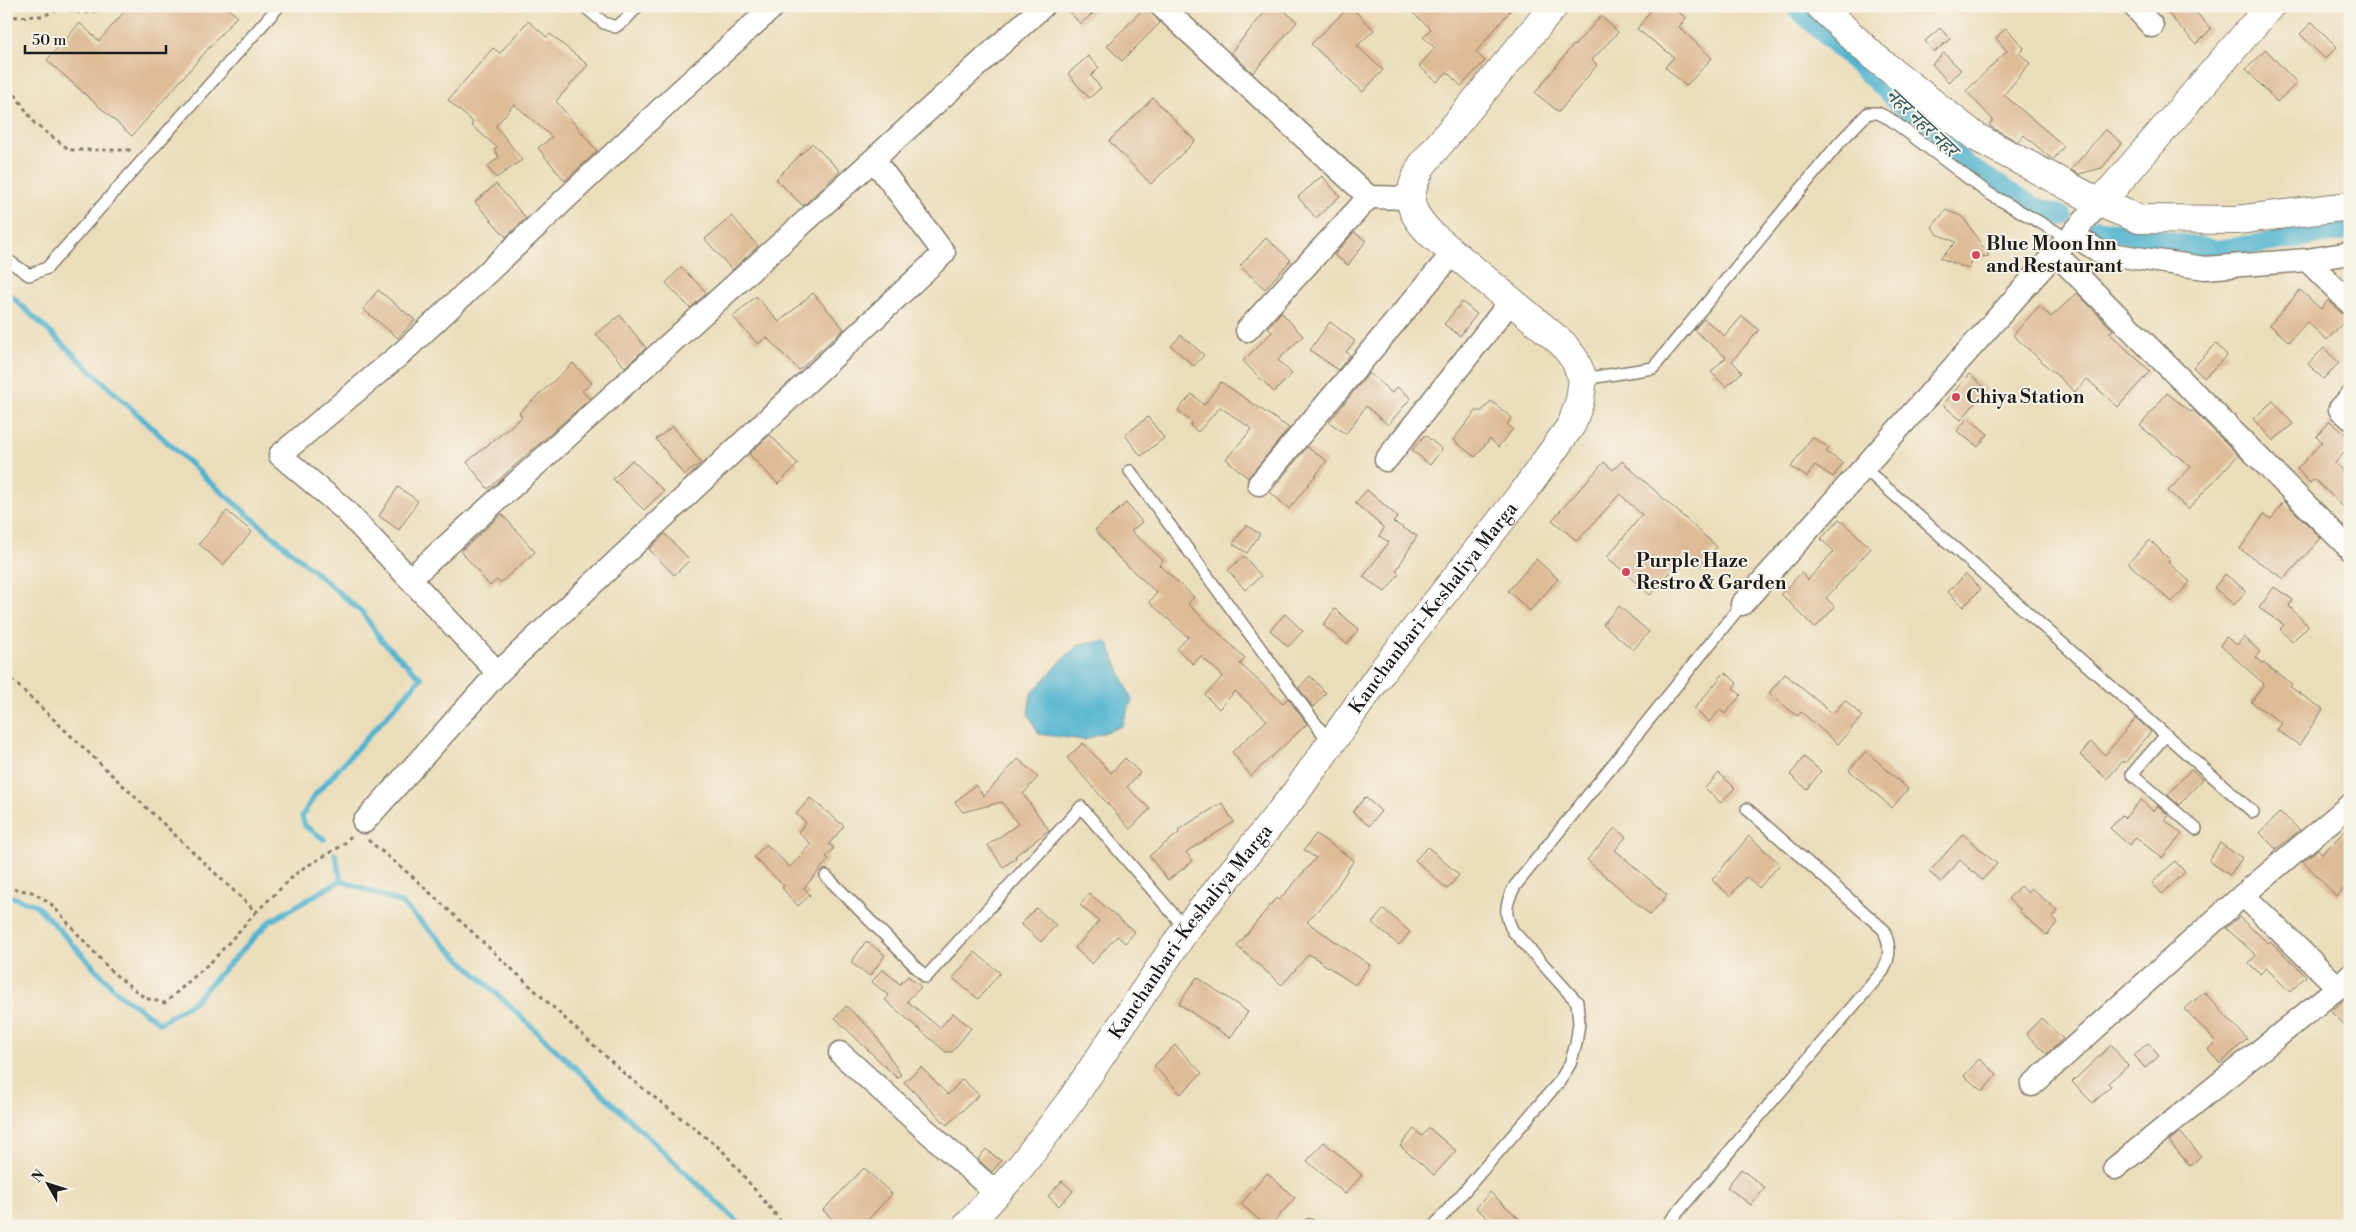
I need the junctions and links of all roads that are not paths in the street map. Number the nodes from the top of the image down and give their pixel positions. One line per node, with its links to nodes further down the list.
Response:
1 (279, 6): 20 (lane)
2 (584, 6): 3 (lane)
3 (638, 6)
4 (774, 6): 33 (street)
5 (1043, 6): 12 (street)
6 (1161, 6): 13 (street)
7 (1554, 6): 14 (street)
8 (1820, 6): 15 (street)
9 (2134, 6): 11 (street)
10 (2270, 6): 15 (street)
11 (2152, 26)
12 (874, 160): 33 (street); 35 (street)
13 (1369, 197): 14 (street); 24 (street)
14 (1410, 198): 18 (street)
15 (2100, 203): 16 (street); 17 (street)
16 (2350, 206)
17 (2066, 243): 21 (street); 25 (lane); 29 (street); 32 (street)
18 (1453, 253): 22 (street); 31 (street)
19 (2350, 253): 21 (street)
20 (6, 259)
21 (2307, 260): 23 (street)
22 (1511, 301): 25 (street); 28 (street)
23 (2350, 303)
24 (1246, 330)
25 (1584, 379): 37 (street, Kanchanbari-Keshaliya Marga)
26 (2350, 398): 27 (street)
27 (2350, 418)
28 (1386, 460)
29 (1864, 468): 34 (street); 36 (lane)
30 (1130, 471): 37 (lane)
31 (1259, 484)
32 (2350, 549)
33 (411, 578): 35 (street)
34 (1742, 604): 52 (lane)
35 (498, 673): 41 (street)
36 (2166, 735): 40 (lane); 42 (lane)
37 (1330, 743): 45 (street, Kanchanbari-Keshaliya Marga)
38 (2350, 806): 44 (street)
39 (1747, 809): 53 (lane)
40 (2253, 812)
41 (360, 827)
42 (2196, 829)
43 (826, 876): 45 (lane)
44 (2243, 895): 46 (street); 48 (street)
45 (1186, 929): 50 (street, Kanchanbari-Keshaliya Marga)
46 (2344, 981): 49 (street)
47 (840, 1053): 50 (street)
48 (2032, 1086)
49 (2115, 1168)
50 (996, 1193): 51 (street, Kanchanbari-Keshaliya Marga)
51 (967, 1226)
52 (1434, 1226)
53 (1666, 1226)

